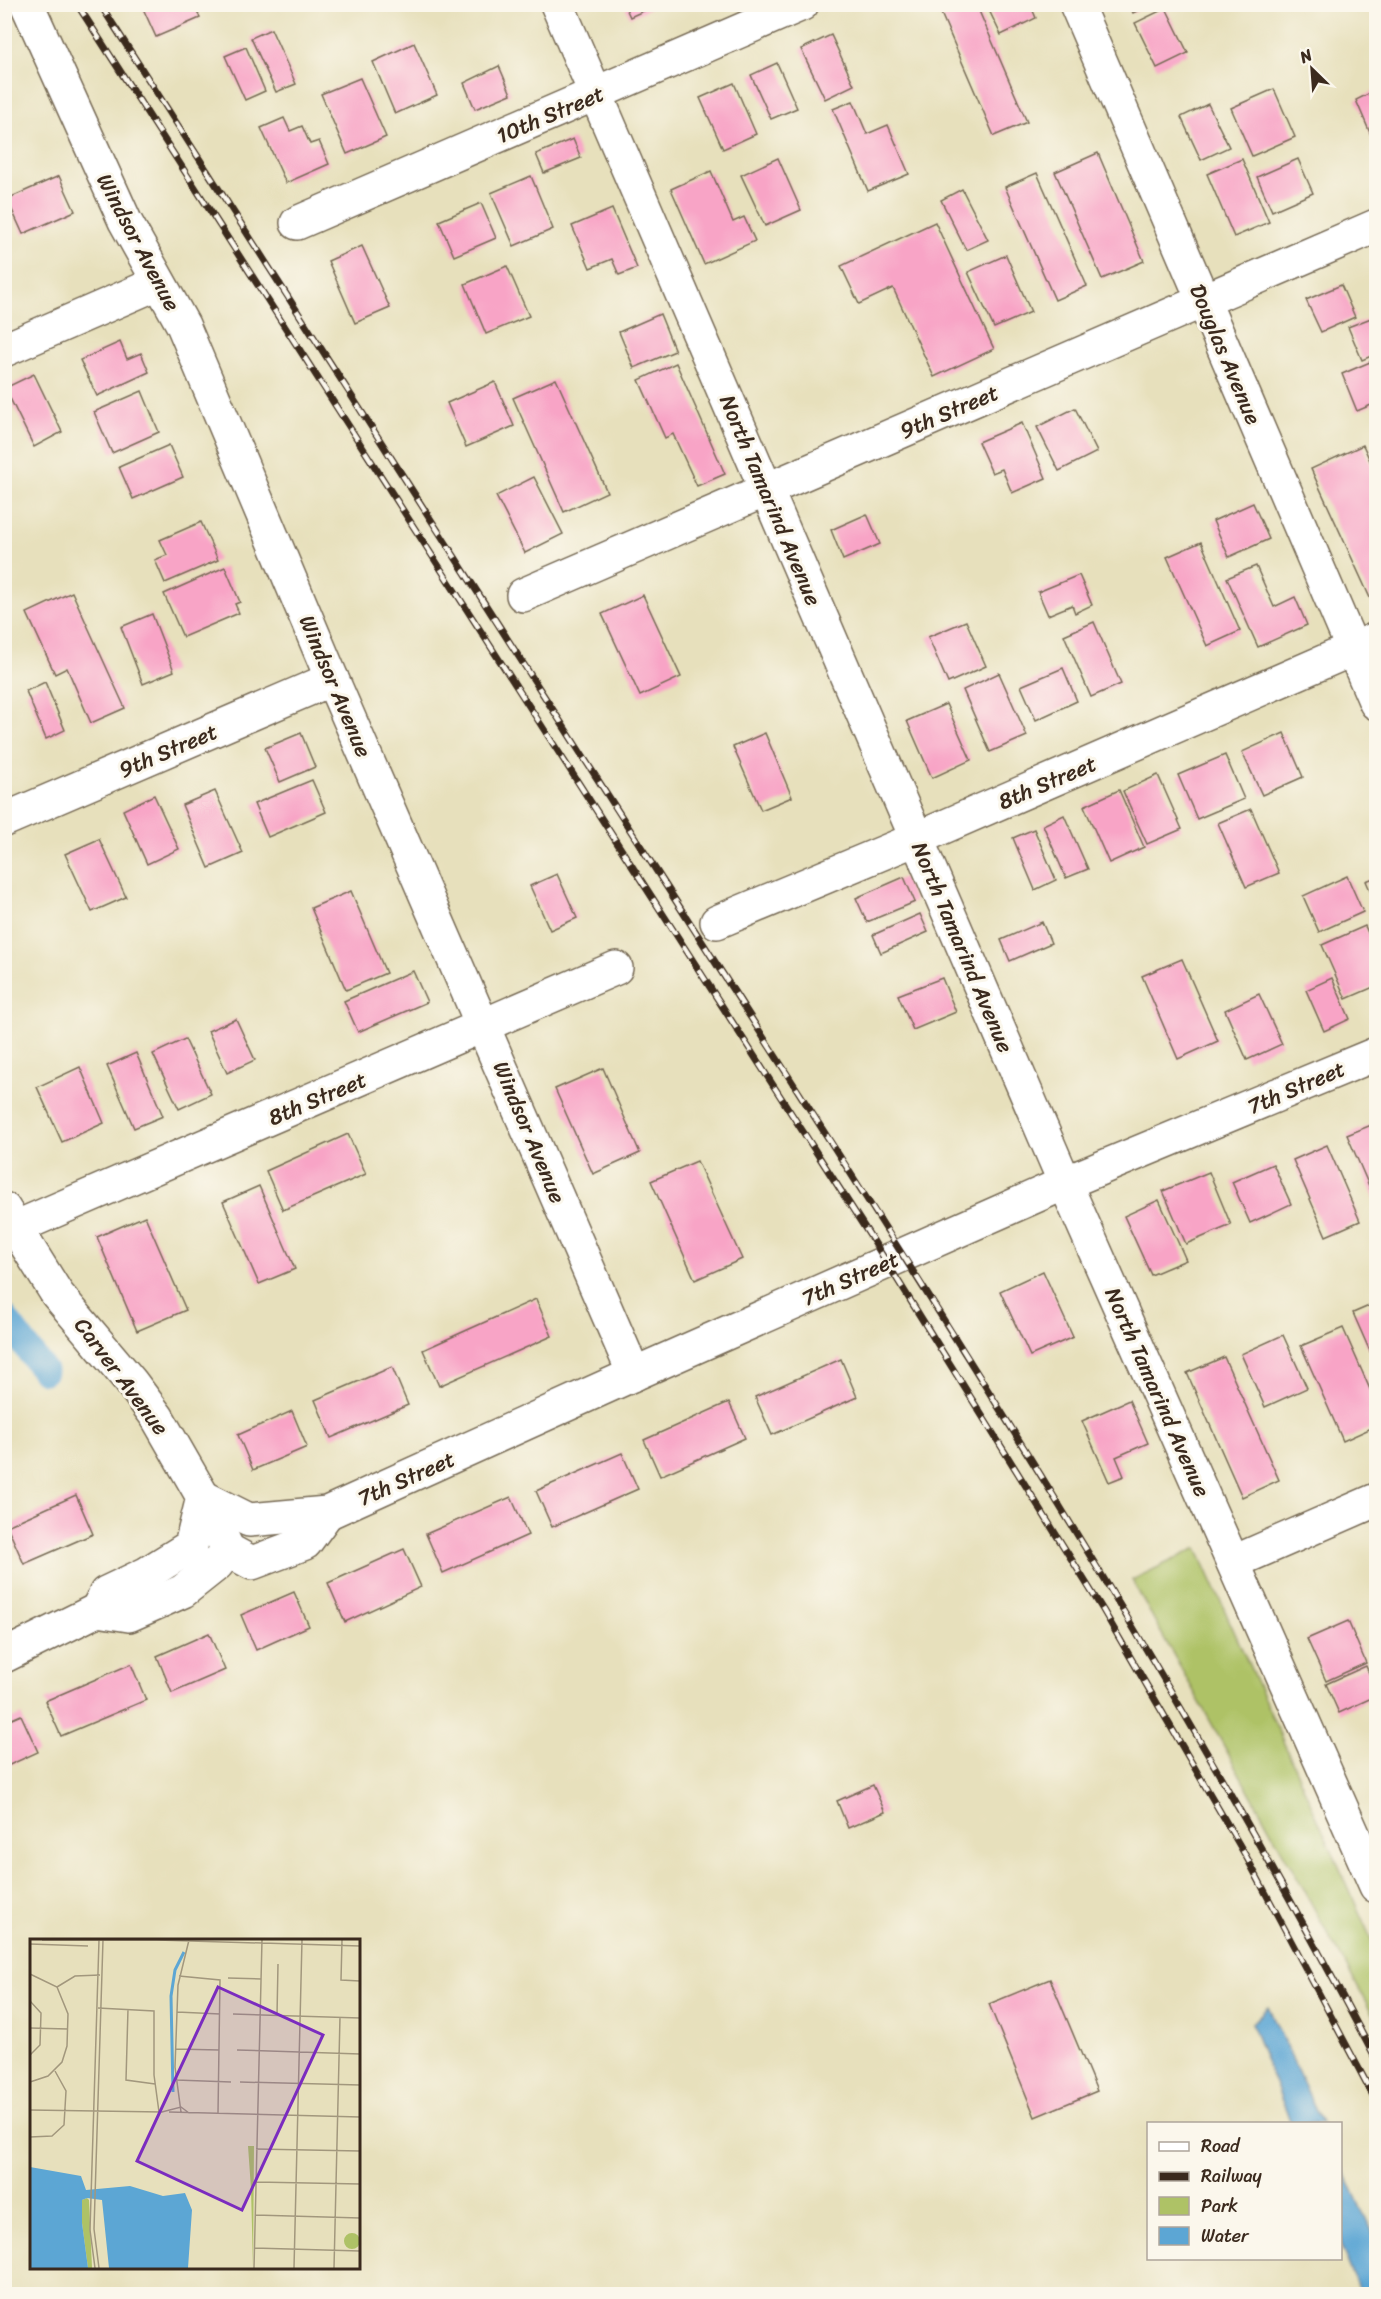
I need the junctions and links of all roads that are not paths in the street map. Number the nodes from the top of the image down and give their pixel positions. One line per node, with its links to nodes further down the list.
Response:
1 (27, 4): 8 (street, Windsor Avenue)
2 (557, 4): 5 (street, North Tamarind Avenue)
3 (1076, 4): 9 (street, Douglas Avenue)
4 (785, 8): 5 (street, 10th Street)
5 (595, 94): 6 (street, 10th Street); 11 (street, North Tamarind Avenue)
6 (297, 223)
7 (1377, 226): 9 (street, 9th Street)
8 (158, 283): 10 (street); 14 (street, Windsor Avenue)
9 (1203, 301): 11 (street, 9th Street); 13 (street, Douglas Avenue)
10 (4, 350)
11 (766, 490): 12 (street, 9th Street); 17 (street, North Tamarind Avenue)
12 (522, 595)
13 (1365, 644): 15 (street, Douglas Avenue); 17 (street, 8th Street)
14 (332, 679): 16 (street, 9th Street); 20 (street, Windsor Avenue)
15 (1377, 703)
16 (4, 820)
17 (916, 839): 18 (street, 8th Street); 22 (street, North Tamarind Avenue)
18 (717, 922)
19 (616, 968): 20 (street, 8th Street)
20 (484, 1025): 23 (street, 8th Street); 24 (street, Windsor Avenue)
21 (1377, 1054): 22 (street, 7th Street)
22 (1065, 1183): 24 (street, 7th Street); 29 (street, North Tamarind Avenue)
23 (11, 1218): 25 (street, Carver Avenue)
24 (634, 1374): 27 (street, 7th Street)
25 (203, 1497): 27 (street, 7th Street); 28 (street, Carver Avenue); 30 (street)
26 (1377, 1500): 29 (street)
27 (327, 1514): 28 (street, 7th Street)
28 (228, 1550): 30 (street)
29 (1234, 1563): 32 (street, North Tamarind Avenue)
30 (97, 1610): 31 (street)
31 (4, 1656)
32 (1377, 1886)

